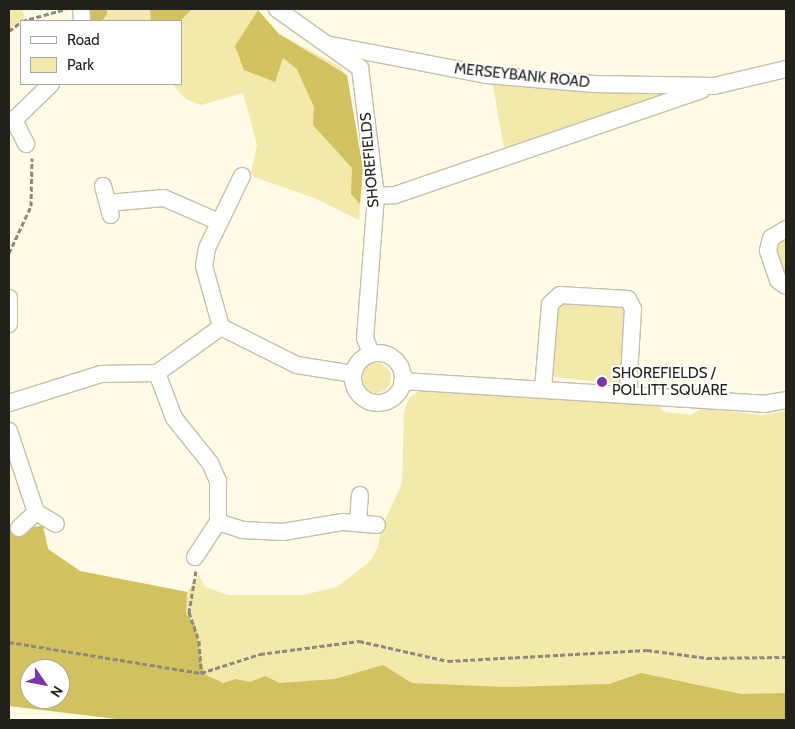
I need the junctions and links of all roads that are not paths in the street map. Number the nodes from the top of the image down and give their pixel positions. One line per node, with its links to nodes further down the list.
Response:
1 (277, 9): 2 (street, SHOREFIELDS)
2 (331, 45): 5 (street, MERSEYBANK ROAD); 10 (street, SHOREFIELDS)
3 (786, 68): 5 (street, MERSEYBANK ROAD)
4 (50, 85): 6 (street)
5 (714, 86): 10 (street, MERSEYBANK ROAD)
6 (11, 119): 7 (street)
7 (26, 144)
8 (242, 176): 11 (street)
9 (103, 186): 11 (street)
10 (376, 196): 17 (street, SHOREFIELDS)
11 (219, 222): 16 (street)
12 (786, 229): 13 (street)
13 (786, 286)
14 (9, 298): 15 (street)
15 (9, 324)
16 (221, 327): 18 (street); 19 (street)
17 (371, 354): 19 (street); 20 (street)
18 (157, 373): 24 (street); 28 (street)
19 (353, 374): 20 (street)
20 (402, 381): 21 (street)
21 (543, 389): 22 (street); 22 (street)
22 (628, 394): 23 (street)
23 (786, 400)
24 (9, 404)
25 (9, 431): 27 (street)
26 (360, 495): 29 (street)
27 (36, 512): 30 (street); 32 (street)
28 (218, 522): 29 (street); 33 (street)
29 (358, 522): 31 (street)
30 (56, 524)
31 (377, 525)
32 (19, 528)
33 (197, 555)

